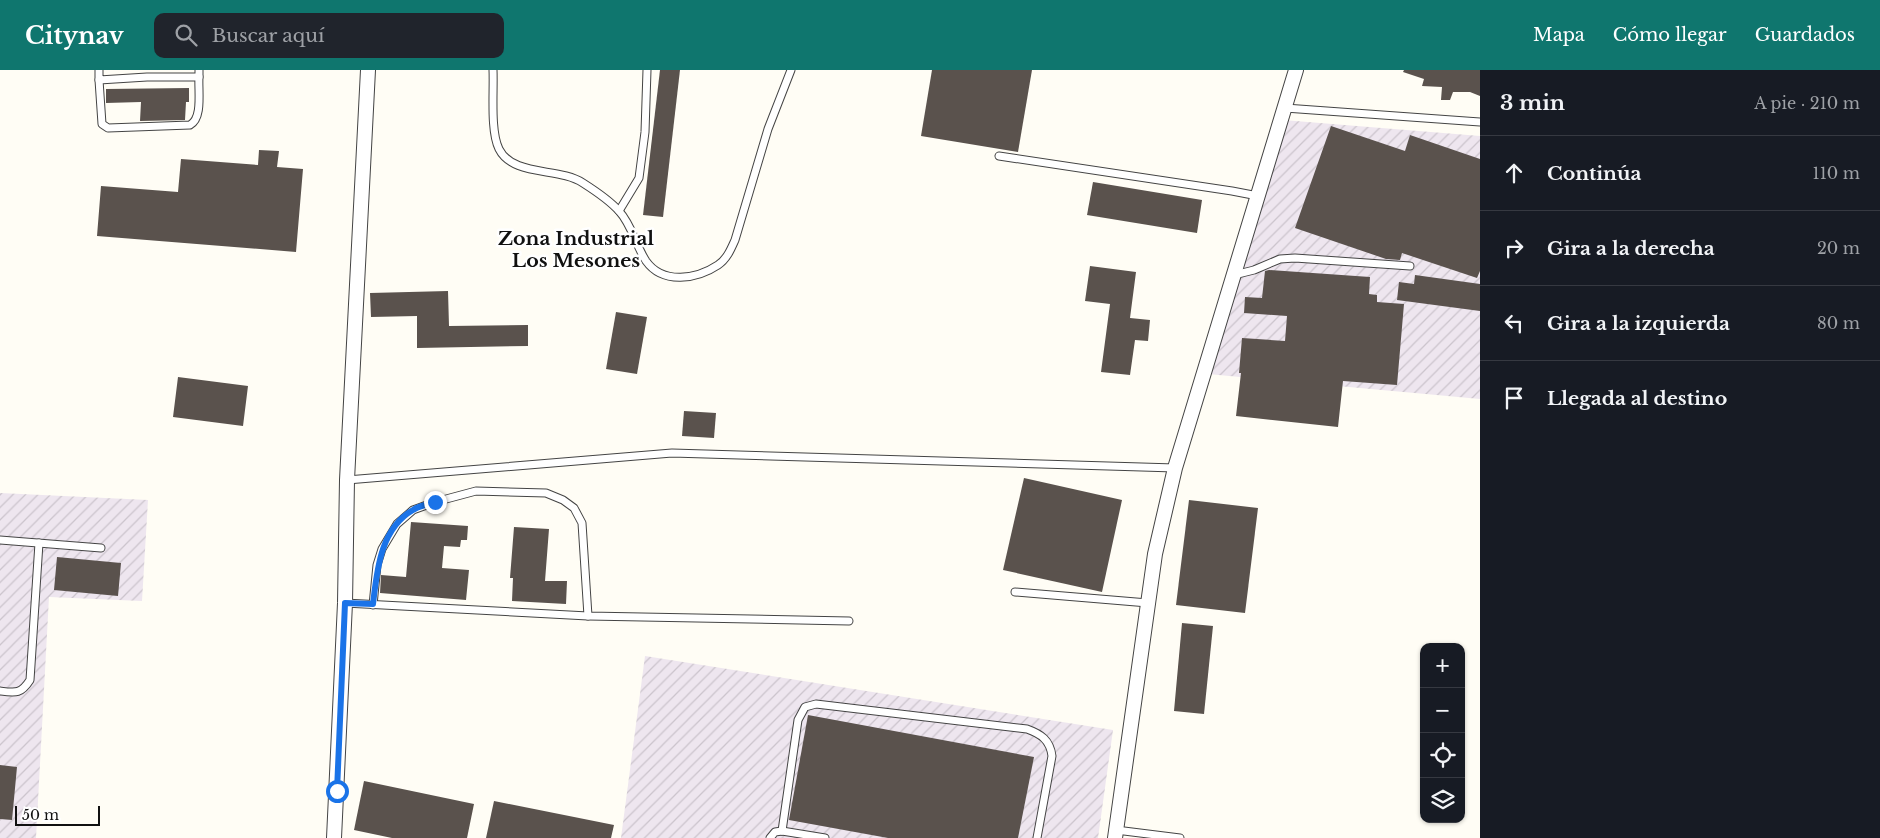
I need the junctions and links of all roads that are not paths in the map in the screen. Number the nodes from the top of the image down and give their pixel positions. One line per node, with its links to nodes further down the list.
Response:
1 (99, 70): 9 (lane)
2 (368, 70): 18 (street)
3 (493, 70): 14 (lane)
4 (647, 70): 14 (lane)
5 (791, 70): 14 (lane)
6 (1296, 70): 10 (street)
7 (147, 74): 8 (lane); 9 (lane)
8 (199, 74): 9 (lane)
9 (99, 80)
10 (1285, 108): 11 (lane); 13 (street)
11 (1480, 122)
12 (999, 156): 13 (lane)
13 (1258, 196): 16 (street)
14 (619, 211)
15 (1410, 266): 16 (lane)
16 (1234, 275): 17 (street)
17 (1176, 468): 18 (lane); 24 (street)
18 (347, 480): 23 (street)
19 (0, 540): 20 (lane)
20 (39, 543): 21 (lane); 28 (lane)
21 (101, 548)
22 (1015, 592): 24 (lane)
23 (345, 603): 25 (lane); 31 (street)
24 (1148, 603): 30 (street)
25 (373, 604): 26 (lane); 26 (lane)
26 (588, 616): 27 (lane)
27 (848, 620)
28 (0, 691)
29 (782, 831): 32 (lane); 33 (lane); 34 (lane)
30 (1115, 834): 35 (lane)
31 (334, 838)
32 (770, 838)
33 (825, 838)
34 (1037, 838)
35 (1180, 838)

